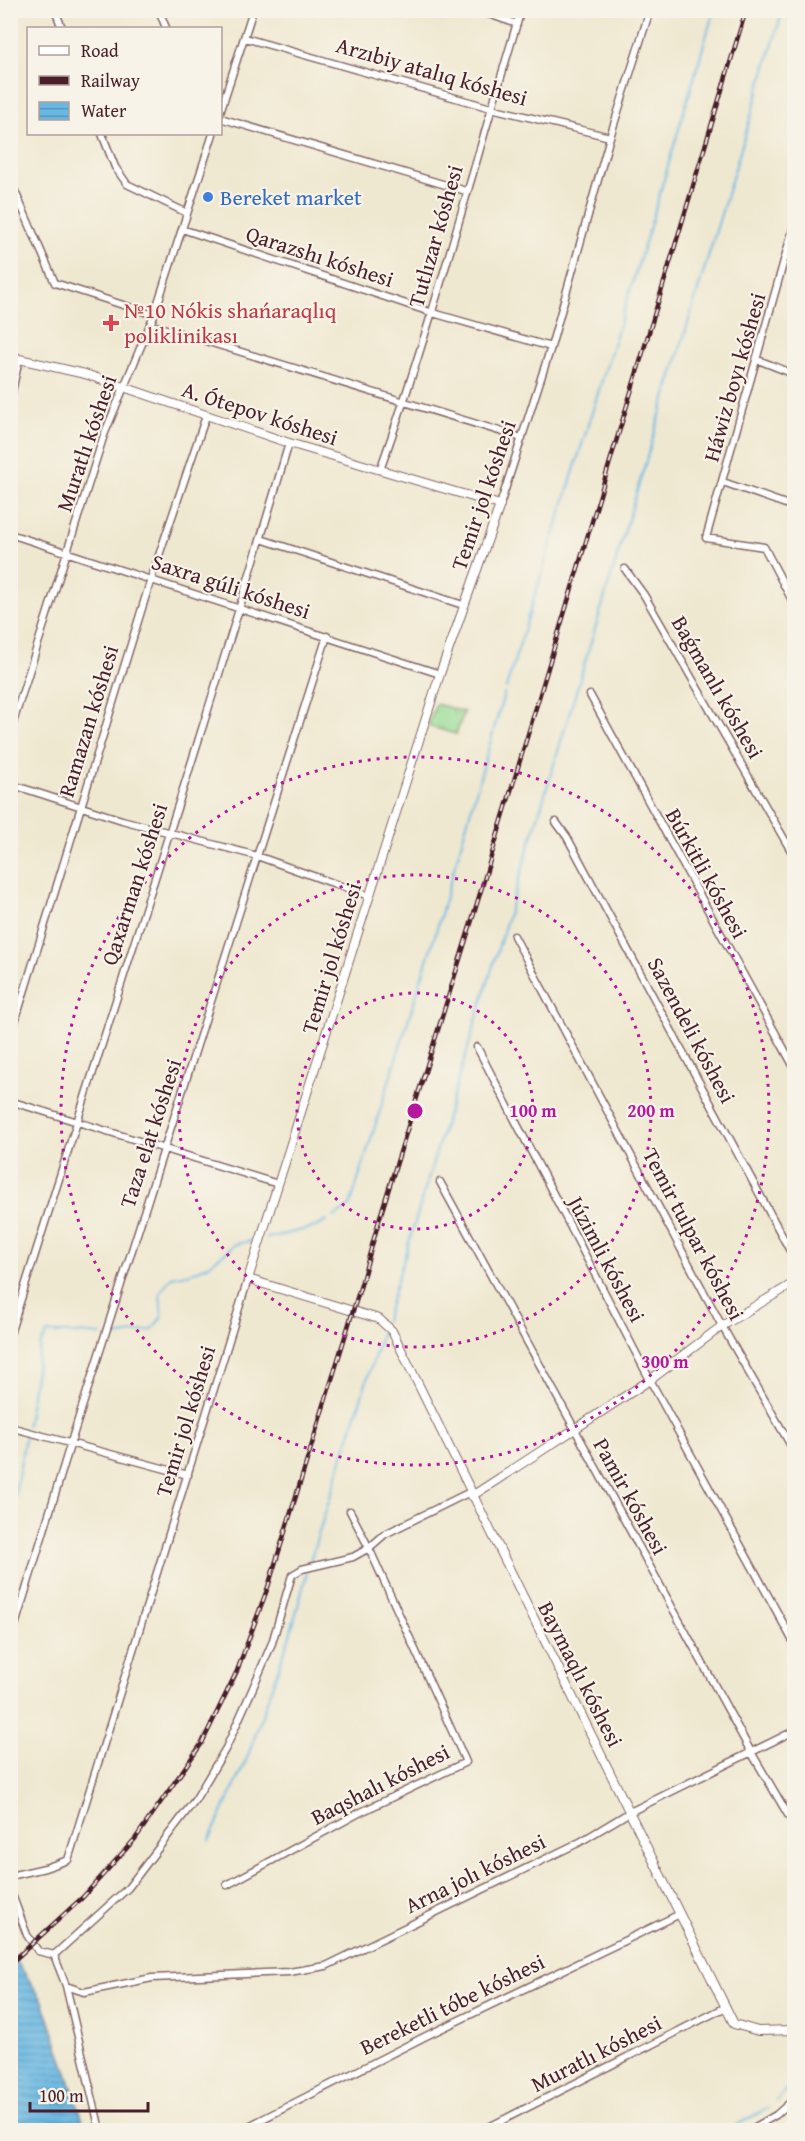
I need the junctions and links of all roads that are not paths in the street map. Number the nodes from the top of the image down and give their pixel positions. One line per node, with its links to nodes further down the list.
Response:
1 (55, 10): 8 (street)
2 (159, 10): 9 (street)
3 (253, 10): 10 (street)
4 (477, 10): 7 (street)
5 (521, 10): 7 (street, Tutlızar kóshesi)
6 (650, 10): 16 (street, Temir jol kóshesi)
7 (517, 24): 12 (street, Tutlızar kóshesi)
8 (62, 27)
9 (166, 27)
10 (245, 38): 11 (street); 12 (street, Arzıbiy atalıq kóshesi)
11 (222, 106)
12 (491, 108): 16 (street, Arzıbiy atalıq kóshesi); 18 (street, Tutlızar kóshesi)
13 (222, 118): 18 (street)
14 (102, 135): 19 (street)
15 (213, 135): 19 (street, Muratlı kóshesi)
16 (610, 137): 27 (street, Temir jol kóshesi)
17 (10, 180): 25 (street)
18 (466, 191): 24 (street, Tutlızar kóshesi)
19 (187, 213): 21 (street, Muratlı kóshesi)
20 (795, 225): 22 (street, Háwiz boyı kóshesi)
21 (182, 230): 24 (street, Qarazshı kóshesi); 25 (street, Muratlı kóshesi)
22 (786, 256): 23 (street); 30 (street, Háwiz boyı kóshesi)
23 (795, 256)
24 (433, 313): 27 (street, Qarazshı kóshesi); 34 (street, Tutlızar kóshesi)
25 (154, 315): 26 (street, Muratlı kóshesi)
26 (150, 324): 32 (street, Muratlı kóshesi); 34 (street)
27 (551, 347): 36 (street, Temir jol kóshesi)
28 (10, 353): 29 (street, A. Ótepov kóshesi)
29 (20, 359): 32 (street, A. Ótepov kóshesi); 33 (street)
30 (758, 360): 31 (street); 39 (street, Háwiz boyı kóshesi)
31 (795, 374)
32 (124, 386): 35 (street, A. Ótepov kóshesi); 44 (street, Muratlı kóshesi)
33 (10, 400)
34 (404, 403): 36 (street); 38 (street, Tutlızar kóshesi)
35 (206, 416): 37 (street, A. Ótepov kóshesi); 46 (street, Ramazan kóshesi)
36 (522, 438): 40 (street, Temir jol kóshesi)
37 (289, 443): 38 (street, A. Ótepov kóshesi); 43 (street, Qaxarman kóshesi)
38 (380, 470): 40 (street, A. Ótepov kóshesi)
39 (723, 482): 41 (street); 47 (street, Háwiz boyı kóshesi)
40 (500, 505): 48 (street, Temir jol kóshesi)
41 (795, 507)
42 (10, 534): 44 (street, Saxra gúli kóshesi)
43 (261, 539): 48 (street); 49 (street, Qaxarman kóshesi)
44 (67, 552): 46 (street, Saxra gúli kóshesi); 53 (street, Muratlı kóshesi)
45 (625, 569): 59 (street, Baǵmanlı kóshesi)
46 (151, 579): 49 (street, Saxra gúli kóshesi); 55 (street, Ramazan kóshesi)
47 (795, 604)
48 (463, 605): 51 (street, Temir jol kóshesi)
49 (238, 608): 50 (street, Saxra gúli kóshesi); 57 (street, Qaxarman kóshesi)
50 (327, 636): 51 (street, Saxra gúli kóshesi); 58 (street, Taza elat kóshesi)
51 (440, 674): 60 (street, Temir jol kóshesi)
52 (590, 695): 64 (street, Búrkitli kóshesi)
53 (10, 732)
54 (10, 784): 55 (street)
55 (81, 807): 57 (street); 62 (street, Ramazan kóshesi)
56 (556, 822): 70 (street, Sazendeli kóshesi)
57 (170, 832): 58 (street); 66 (street, Qaxarman kóshesi)
58 (257, 856): 60 (street); 67 (street, Taza elat kóshesi)
59 (795, 856)
60 (369, 896): 69 (street, Temir jol kóshesi)
61 (514, 936): 73 (street, Temir tulpar kóshesi)
62 (10, 1038)
63 (477, 1047): 75 (street, Júzimli kóshesi)
64 (795, 1067)
65 (10, 1101): 66 (street)
66 (77, 1121): 67 (street); 74 (street, Qaxarman kóshesi)
67 (164, 1148): 69 (street); 78 (street, Taza elat kóshesi)
68 (440, 1182): 77 (street, Pamir kóshesi)
69 (278, 1184): 71 (street, Temir jol kóshesi)
70 (795, 1258)
71 (248, 1279): 80 (street, Temir jol kóshesi); 81 (street, Baymaqlı kóshesi)
72 (795, 1283): 73 (street)
73 (722, 1326): 75 (street); 79 (street, Temir tulpar kóshesi)
74 (10, 1334)
75 (650, 1380): 77 (street); 85 (street, Júzimli kóshesi)
76 (10, 1427): 78 (street)
77 (574, 1428): 81 (street); 87 (street, Pamir kóshesi)
78 (71, 1442): 80 (street); 84 (street, Taza elat kóshesi)
79 (795, 1451)
80 (188, 1475): 90 (street, Temir jol kóshesi)
81 (471, 1494): 83 (street); 88 (street, Baymaqlı kóshesi)
82 (350, 1512): 83 (street, Baqshalı kóshesi)
83 (369, 1548): 91 (street, Baqshalı kóshesi); 94 (street)
84 (10, 1642)
85 (795, 1643)
86 (795, 1731): 87 (street, Arna jolı kóshesi)
87 (751, 1752): 88 (street, Arna jolı kóshesi); 89 (street, Pamir kóshesi)
88 (630, 1812): 93 (street, Baymaqlı kóshesi); 95 (street, Arna jolı kóshesi)
89 (795, 1825)
90 (10, 1876)
91 (227, 1884)
92 (10, 1889): 94 (street)
93 (680, 1914): 96 (street, Baymaqlı kóshesi); 100 (street, Bereketli tóbe kóshesi)
94 (54, 1955): 95 (street)
95 (66, 1986): 99 (street)
96 (726, 2007): 97 (street, Baymaqlı kóshesi); 101 (street, Muratlı kóshesi)
97 (795, 2030)
98 (795, 2099): 102 (street)
99 (100, 2130)
100 (241, 2130)
101 (483, 2130)
102 (750, 2130)

